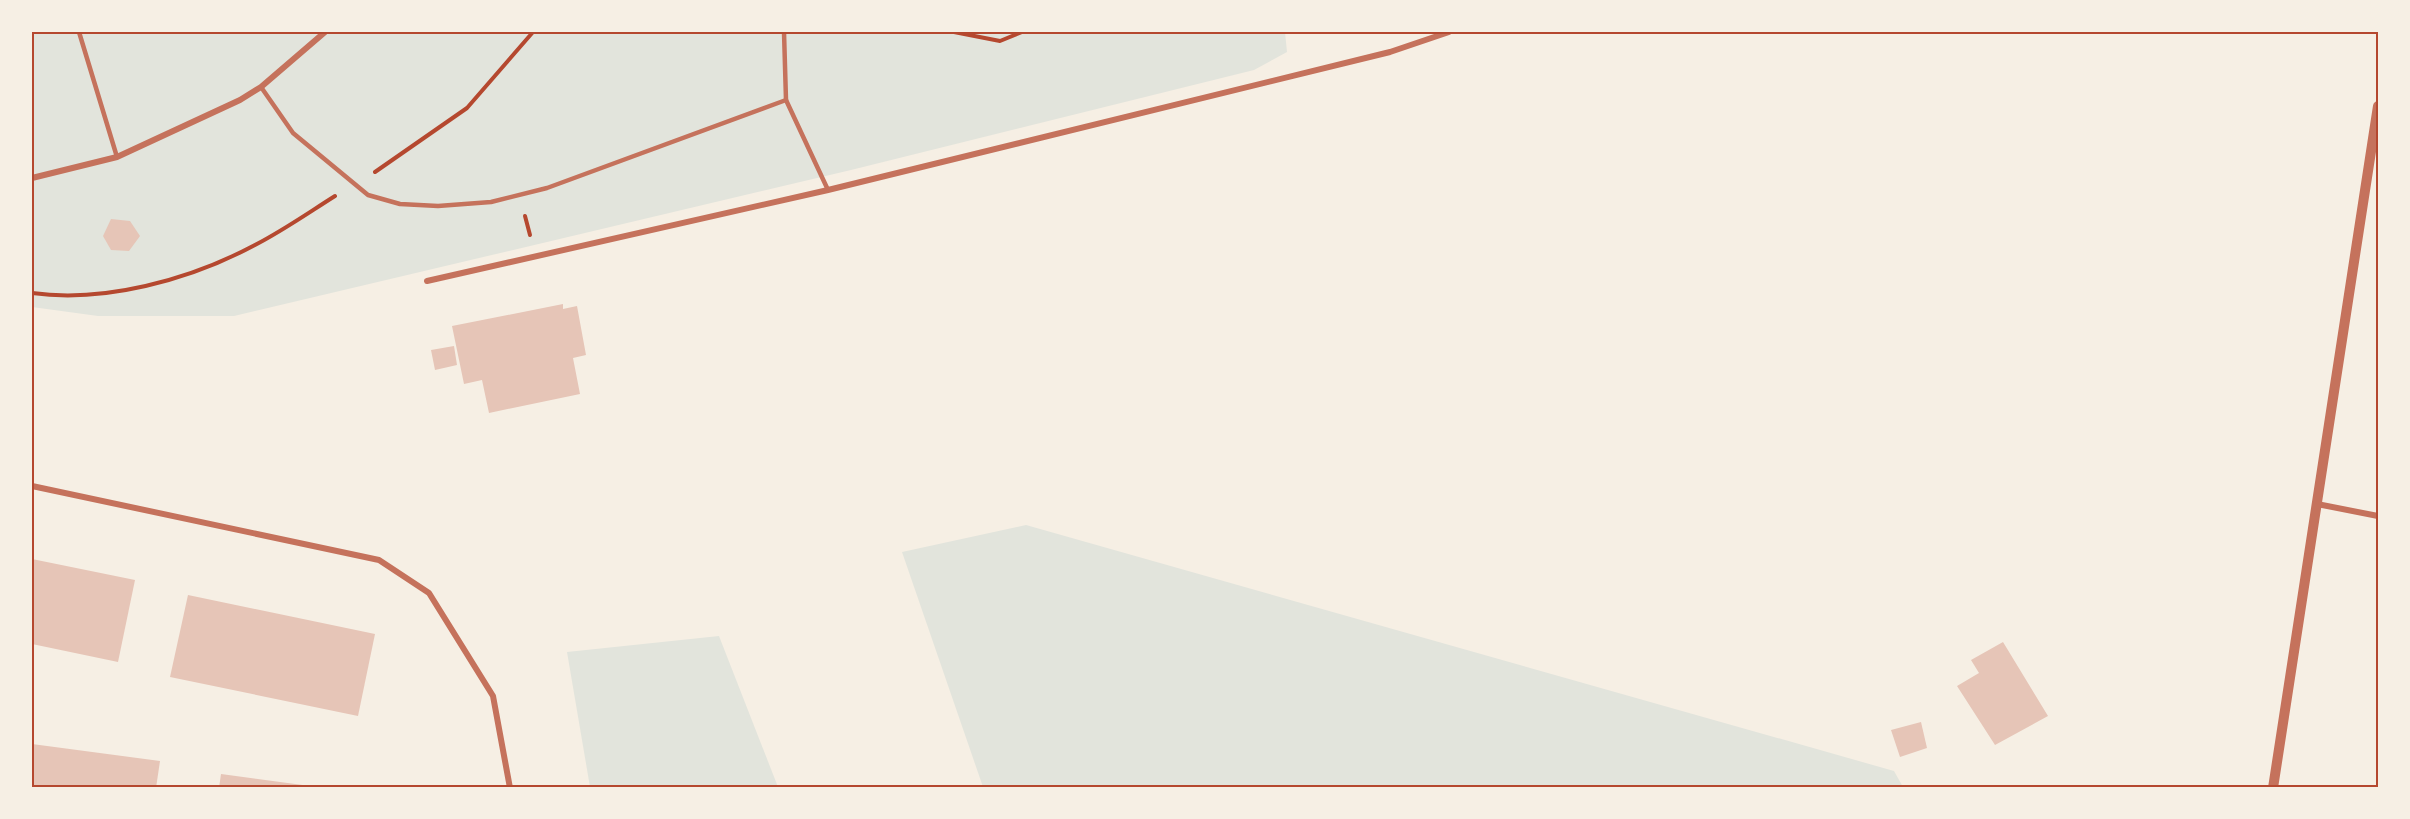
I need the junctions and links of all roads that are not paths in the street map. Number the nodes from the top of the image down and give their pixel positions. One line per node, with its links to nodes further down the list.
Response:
1 (79, 32): 8 (lane)
2 (325, 32): 5 (street)
3 (784, 32): 6 (lane)
4 (1449, 32): 10 (street)
5 (261, 87): 6 (lane); 8 (street)
6 (786, 100): 10 (lane)
7 (2379, 106): 13 (street)
8 (117, 157): 9 (street)
9 (32, 178)
10 (828, 190): 11 (street)
11 (427, 281)
12 (32, 486): 15 (street)
13 (2317, 504): 14 (street); 16 (street)
14 (2379, 516)
15 (510, 788)
16 (2273, 788)

